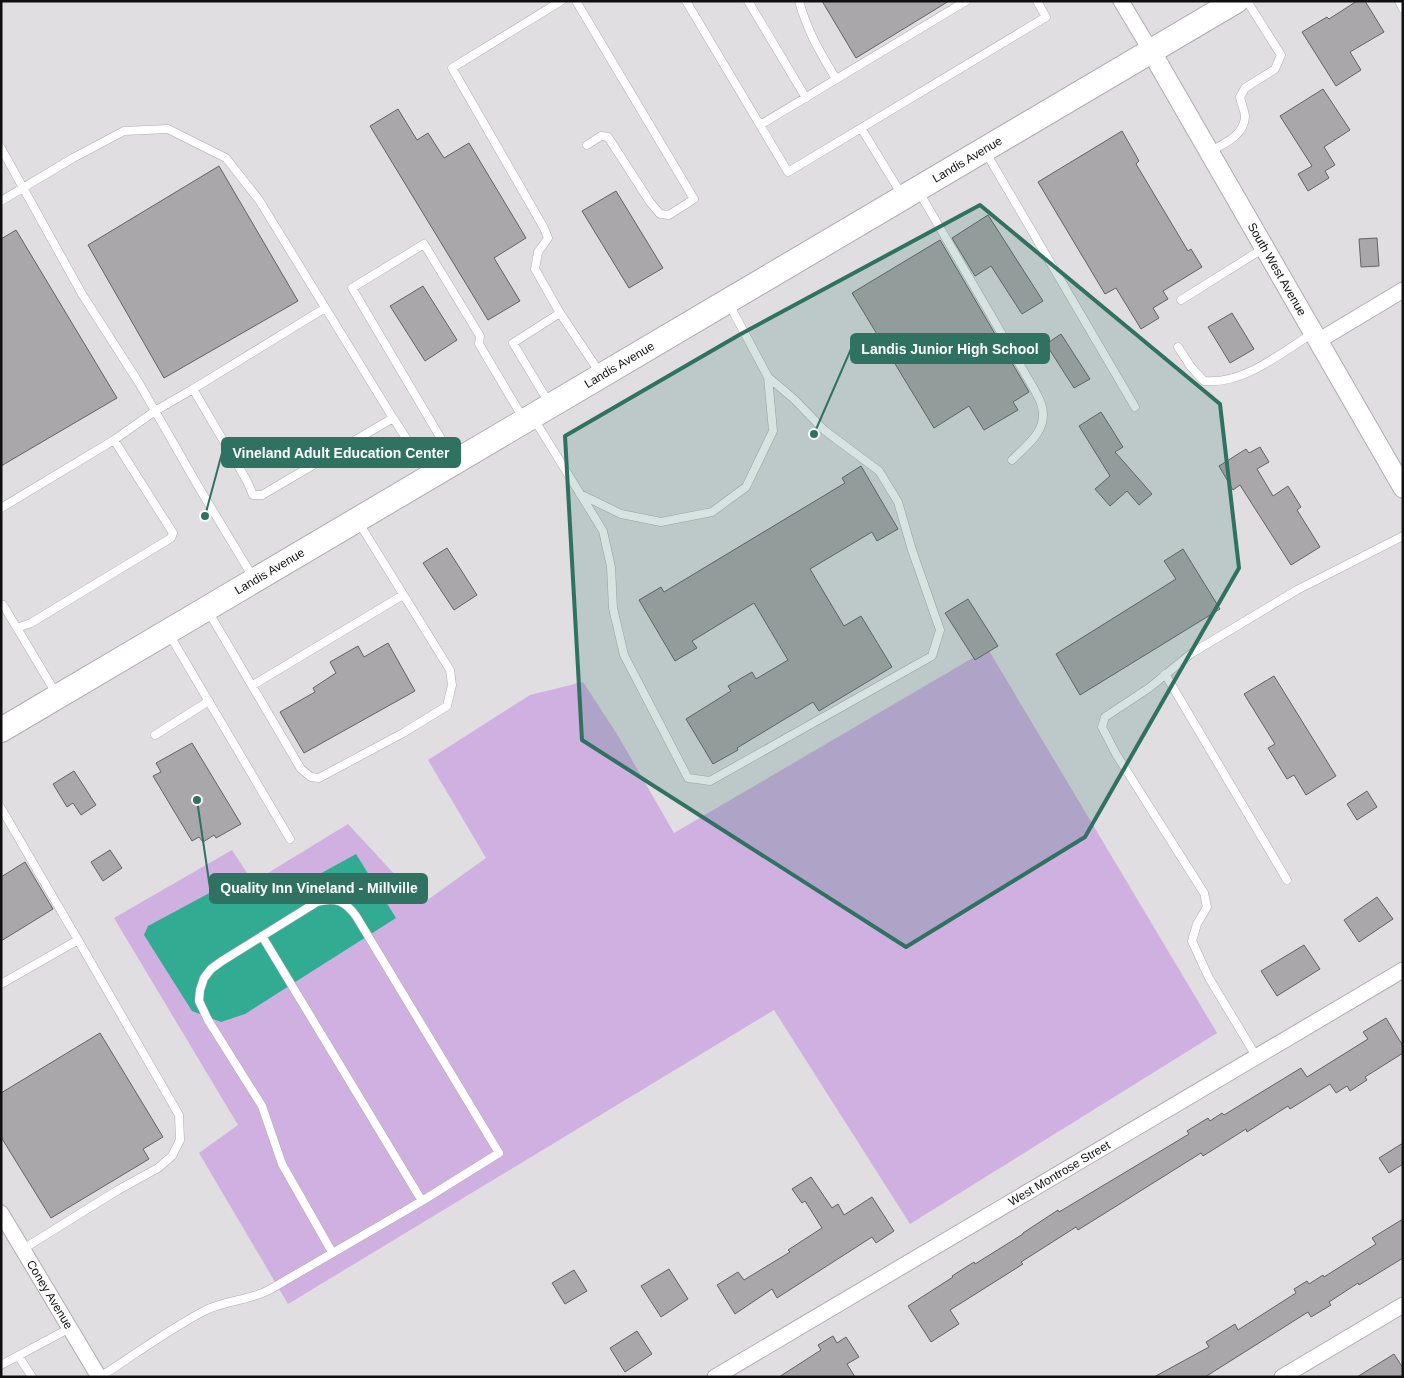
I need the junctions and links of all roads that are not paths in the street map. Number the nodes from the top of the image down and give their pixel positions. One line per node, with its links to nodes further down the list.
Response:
1 (561, 1): 30 (lane)
2 (576, 1): 18 (lane)
3 (686, 1): 16 (lane)
4 (748, 1): 15 (lane)
5 (799, 1): 14 (lane)
6 (966, 1): 14 (lane)
7 (1037, 1): 17 (lane)
8 (1121, 1): 13 (street)
9 (1236, 1): 13 (main road, Landis Avenue)
10 (1247, 1): 21 (lane)
11 (1399, 1): 12 (lane)
12 (1403, 9)
13 (1151, 51): 20 (main road, Landis Avenue); 21 (street, South West Avenue)
14 (836, 79): 15 (lane)
15 (806, 98): 16 (lane)
16 (760, 125): 17 (lane)
17 (861, 128): 23 (lane)
18 (587, 145)
19 (1, 148): 22 (lane)
20 (984, 150): 23 (main road, Landis Avenue); 36 (lane)
21 (1209, 152): 25 (street, South West Avenue)
22 (24, 188): 24 (lane); 29 (lane); 37 (lane)
23 (910, 193): 28 (main road, Landis Avenue); 41 (lane)
24 (1, 201)
25 (1264, 248): 27 (lane); 31 (street, South West Avenue)
26 (1403, 290): 31 (street)
27 (1181, 300)
28 (727, 301): 33 (main road, Landis Avenue); 34 (lane)
29 (325, 308): 35 (lane); 39 (lane)
30 (560, 313): 33 (lane); 38 (lane)
31 (1315, 337): 32 (lane); 44 (street, South West Avenue)
32 (1178, 347)
33 (601, 375): 38 (main road, Landis Avenue)
34 (768, 377): 45 (lane); 45 (lane)
35 (193, 389): 37 (lane); 39 (lane)
36 (1135, 407)
37 (155, 411): 40 (lane); 49 (lane)
38 (535, 414): 42 (main road, Landis Avenue); 42 (lane); 45 (lane)
39 (393, 418): 43 (lane)
40 (114, 440): 46 (lane); 53 (lane)
41 (1012, 460)
42 (454, 462): 43 (main road, Landis Avenue)
43 (430, 476): 47 (main road, Landis Avenue)
44 (1403, 488)
45 (580, 494)
46 (1, 508)
47 (357, 520): 49 (main road, Landis Avenue); 50 (lane)
48 (1403, 536): 55 (lane)
49 (255, 580): 52 (main road, Landis Avenue)
50 (403, 595): 56 (lane); 56 (lane)
51 (1, 606): 53 (lane)
52 (207, 609): 54 (main road, Landis Avenue); 56 (lane)
53 (17, 628): 57 (lane)
54 (168, 632): 57 (main road, Landis Avenue); 58 (lane)
55 (1165, 674): 63 (lane); 68 (lane)
56 (253, 686)
57 (58, 696): 59 (main road, Landis Avenue)
58 (209, 701): 60 (lane); 62 (lane)
59 (1, 730)
60 (155, 735)
61 (1, 808): 65 (lane)
62 (290, 839)
63 (1288, 880)
64 (262, 936): 69 (lane); 69 (lane); 72 (lane)
65 (78, 940): 67 (lane); 71 (lane)
66 (1403, 970): 68 (street, West Montrose Street)
67 (1, 984)
68 (1256, 1056): 80 (street, West Montrose Street)
69 (422, 1201): 72 (lane)
70 (1, 1213): 71 (street, Coney Avenue)
71 (23, 1250): 74 (street, Coney Avenue)
72 (332, 1252): 79 (lane)
73 (1403, 1305): 78 (street)
74 (70, 1328): 75 (lane); 79 (street, Coney Avenue)
75 (19, 1356): 76 (lane); 77 (lane)
76 (1, 1365)
77 (32, 1376)
78 (1284, 1376)
79 (100, 1377)
80 (715, 1377)

